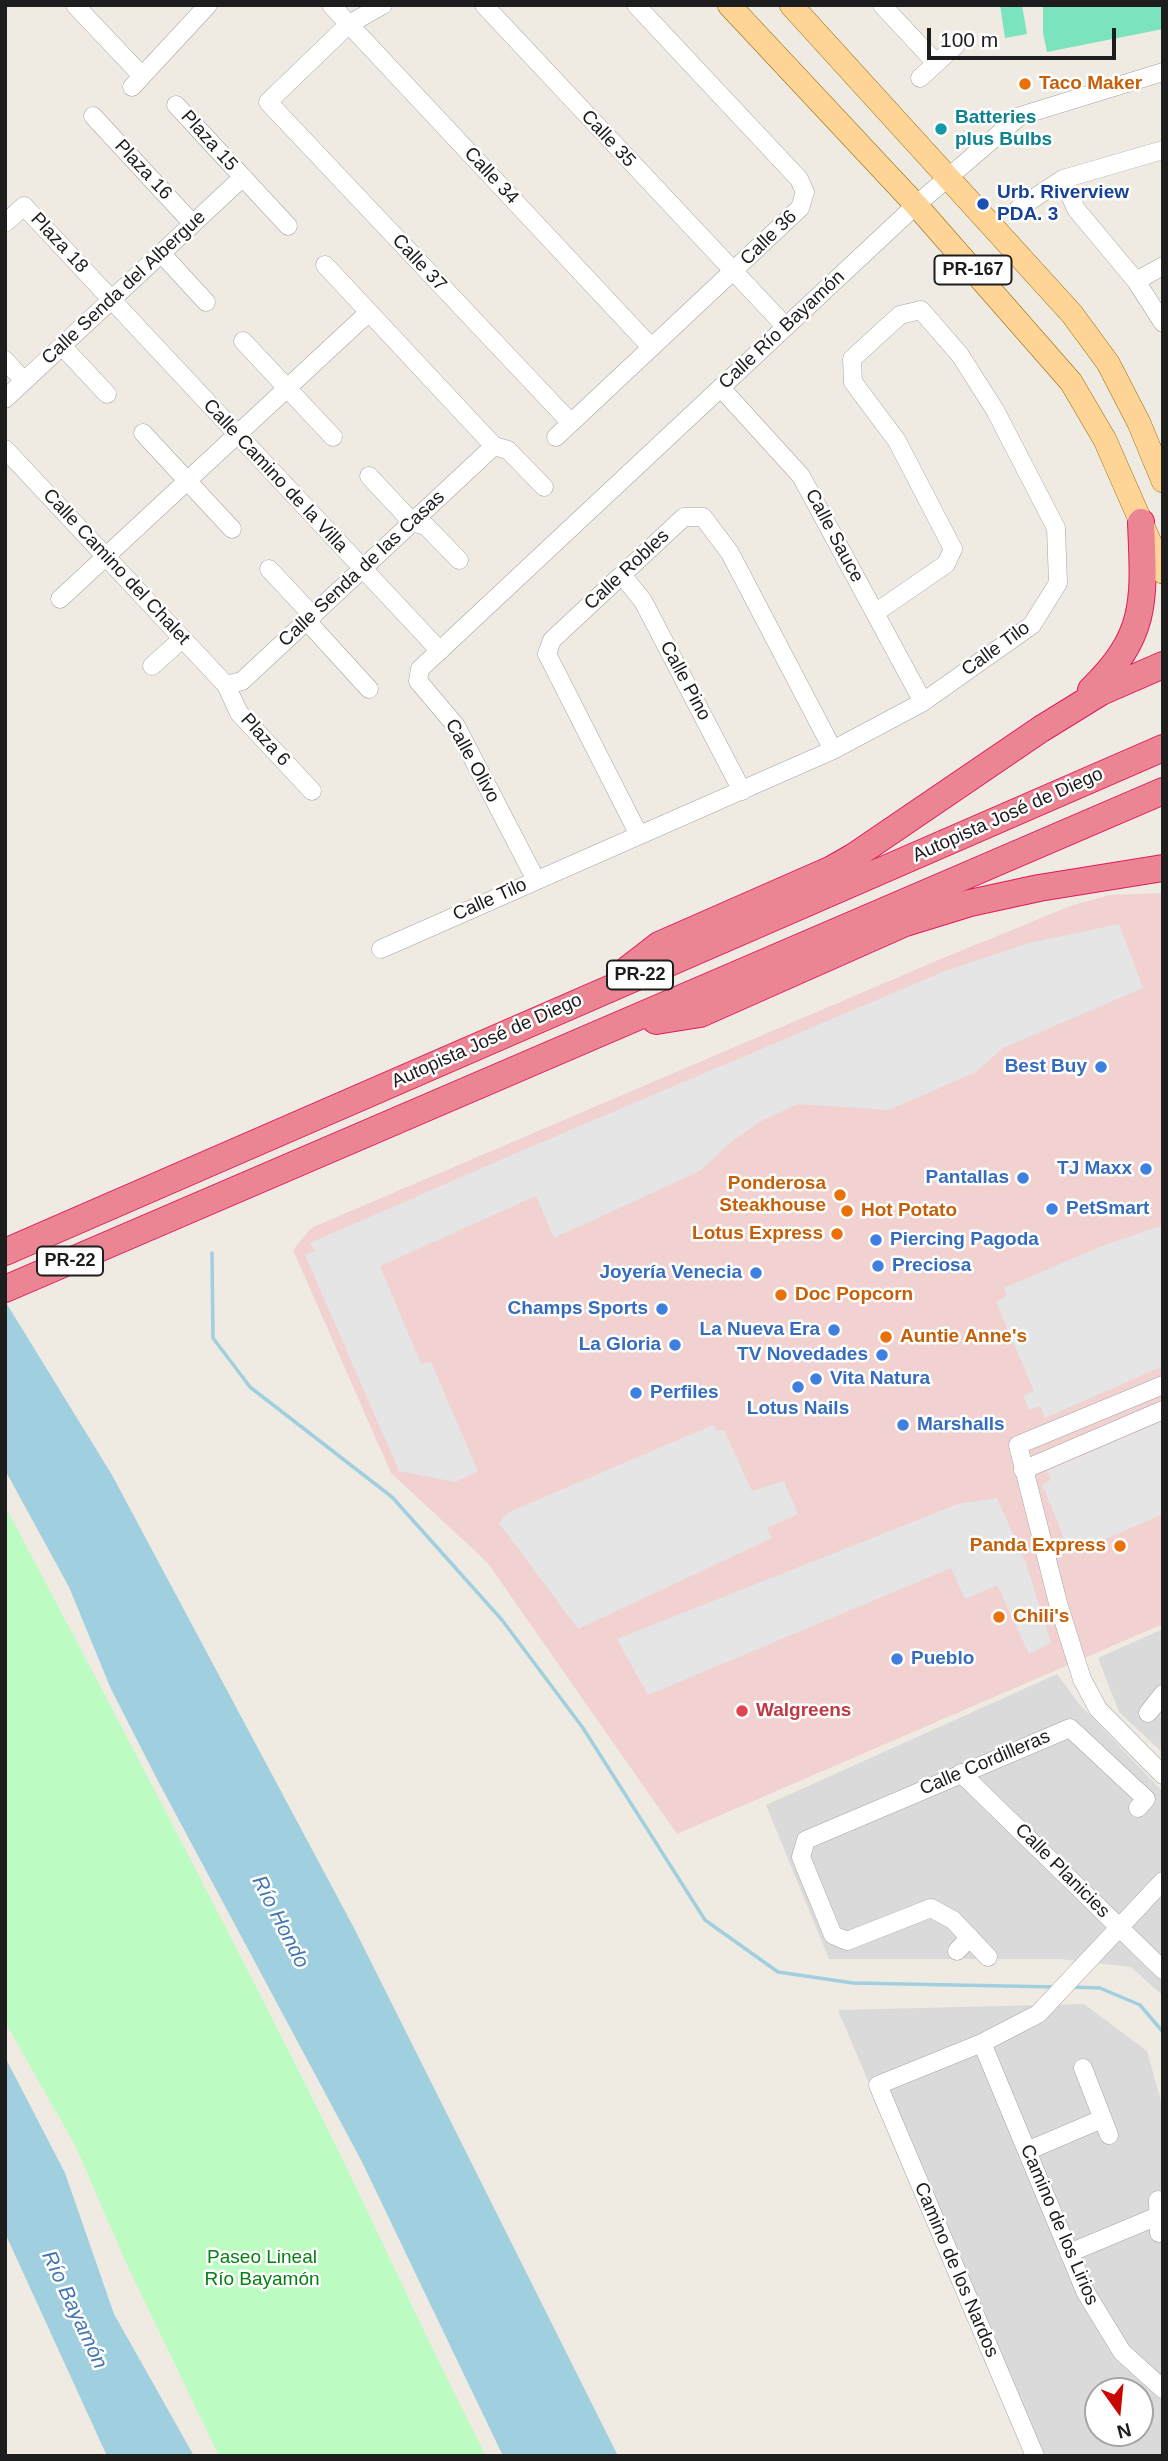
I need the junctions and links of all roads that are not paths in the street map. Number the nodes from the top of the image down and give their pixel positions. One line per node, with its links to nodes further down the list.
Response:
1 (75, 5): 2 (street)
2 (208, 5)
3 (331, 5): 10 (street, Calle 34)
4 (383, 5): 10 (street)
5 (484, 5): 29 (street, Calle 35)
6 (636, 5): 29 (street, Calle 36)
7 (729, 5): 21 (main road, PR-167)
8 (790, 5): 19 (main road, PR-167)
9 (882, 5): 12 (street)
10 (349, 24): 38 (street, Calle 34); 45 (street, Calle 37)
11 (956, 45): 12 (street)
12 (936, 63): 14 (street)
13 (1162, 75): 19 (street, Calle Río Bayamón)
14 (919, 78)
15 (176, 105): 18 (street, Plaza 15)
16 (93, 116): 24 (street, Plaza 16)
17 (1163, 150): 20 (street)
18 (243, 177): 24 (street, Calle Senda del Albergue); 25 (street, Plaza 15)
19 (947, 178): 21 (street, Calle Río Bayamón); 54 (main road, PR-167)
20 (1063, 179): 22 (street); 30 (street)
21 (916, 205): 35 (street, Calle Río Bayamón); 57 (main road, PR-167)
22 (1019, 208)
23 (5, 223): 31 (street, Plaza 18)
24 (193, 224): 26 (street, Calle Senda del Albergue)
25 (288, 226)
26 (161, 253): 31 (street, Calle Senda del Albergue); 32 (street)
27 (325, 265): 33 (street)
28 (1163, 266): 30 (street)
29 (733, 272): 35 (street, Calle 35); 38 (street, Calle 36)
30 (1136, 281): 34 (street)
31 (111, 300): 37 (street, Calle Senda del Albergue); 47 (street, Calle Camino de la Villa)
32 (206, 302)
33 (368, 313): 41 (street); 50 (street)
34 (1163, 323)
35 (786, 327): 42 (street, Calle Río Bayamón)
36 (243, 341): 41 (street)
37 (62, 346): 40 (street, Calle Senda del Albergue); 43 (street)
38 (652, 348): 45 (street, Calle 36)
39 (5, 360): 40 (street)
40 (24, 381): 44 (street, Calle Senda del Albergue)
41 (287, 388): 47 (street); 48 (street)
42 (720, 388): 66 (street, Calle Sauce); 69 (street, Calle Río Bayamón)
43 (107, 394)
44 (5, 399)
45 (571, 423): 49 (street, Calle 36)
46 (143, 433): 53 (street)
47 (237, 435): 53 (street); 62 (street, Calle Camino de la Villa)
48 (333, 437)
49 (556, 437)
50 (494, 446): 55 (street); 56 (street, Calle Senda de las Casas)
51 (5, 449): 59 (street, Calle Camino del Chalet)
52 (369, 476): 56 (street)
53 (187, 481): 58 (street); 59 (street)
54 (1163, 481)
55 (544, 487)
56 (412, 522): 60 (street); 62 (street, Calle Senda de las Casas)
57 (1141, 522): 63 (main road, PR-167); 75 (highway)
58 (232, 529)
59 (106, 557): 65 (street); 68 (street, Calle Camino del Chalet)
60 (460, 561)
61 (270, 569): 67 (street)
62 (362, 570): 67 (street, Calle Senda de las Casas); 69 (street, Calle Camino de la Villa)
63 (1163, 572)
64 (622, 575): 77 (street, Calle Robles); 81 (street, Calle Pino); 83 (street, Calle Robles)
65 (60, 599)
66 (875, 613): 74 (street, Calle Sauce); 74 (street, Calle Tilo)
67 (310, 618): 72 (street, Calle Senda de las Casas); 73 (street)
68 (182, 639): 71 (street); 72 (street, Calle Camino del Chalet)
69 (440, 650): 85 (street, Calle Olivo)
70 (1163, 665): 75 (highway)
71 (152, 666)
72 (226, 685): 80 (street, Plaza 6)
73 (369, 690)
74 (923, 702): 77 (street, Calle Tilo)
75 (1070, 712): 87 (highway)
76 (1163, 748): 87 (highway, Autopista José de Diego / PR-22)
77 (833, 750): 81 (street, Calle Tilo)
78 (1163, 762): 90 (highway)
79 (1163, 776): 89 (highway)
80 (312, 791)
81 (742, 791): 83 (street, Calle Tilo)
82 (1163, 791): 88 (highway, Autopista José de Diego / PR-22)
83 (639, 835): 85 (street, Calle Tilo)
84 (1161, 869): 88 (highway)
85 (536, 880): 86 (street, Calle Tilo)
86 (381, 949)
87 (591, 995): 90 (highway, Autopista José de Diego / PR-22)
88 (609, 1030): 89 (highway, Autopista José de Diego / PR-22)
89 (537, 1061): 92 (highway, Autopista José de Diego / PR-22)
90 (121, 1202): 91 (highway, Autopista José de Diego / PR-22)
91 (5, 1252)
92 (5, 1289)
93 (1163, 1385): 95 (street)
94 (1163, 1410): 95 (street)
95 (1023, 1470): 99 (street)
96 (1163, 1694): 97 (street)
97 (1148, 1713)
98 (961, 1773): 100 (street, Calle Cordilleras); 102 (street, Calle Planicies); 103 (street, Calle Cordilleras)
99 (1163, 1775)
100 (1138, 1808)
101 (1163, 1881): 102 (street)
102 (1117, 1928): 106 (street, Calle Planicies); 107 (street)
103 (970, 1937): 104 (street); 105 (street)
104 (957, 1951)
105 (988, 1957)
106 (1163, 1970)
107 (982, 2043): 109 (street, Camino de los Lirios); 113 (street, Camino de los Nardos)
108 (1083, 2068): 109 (street)
109 (1027, 2151): 111 (street, Camino de los Lirios)
110 (1158, 2216): 111 (street)
111 (1069, 2253): 112 (street, Camino de los Lirios)
112 (1163, 2389)
113 (1035, 2456)

